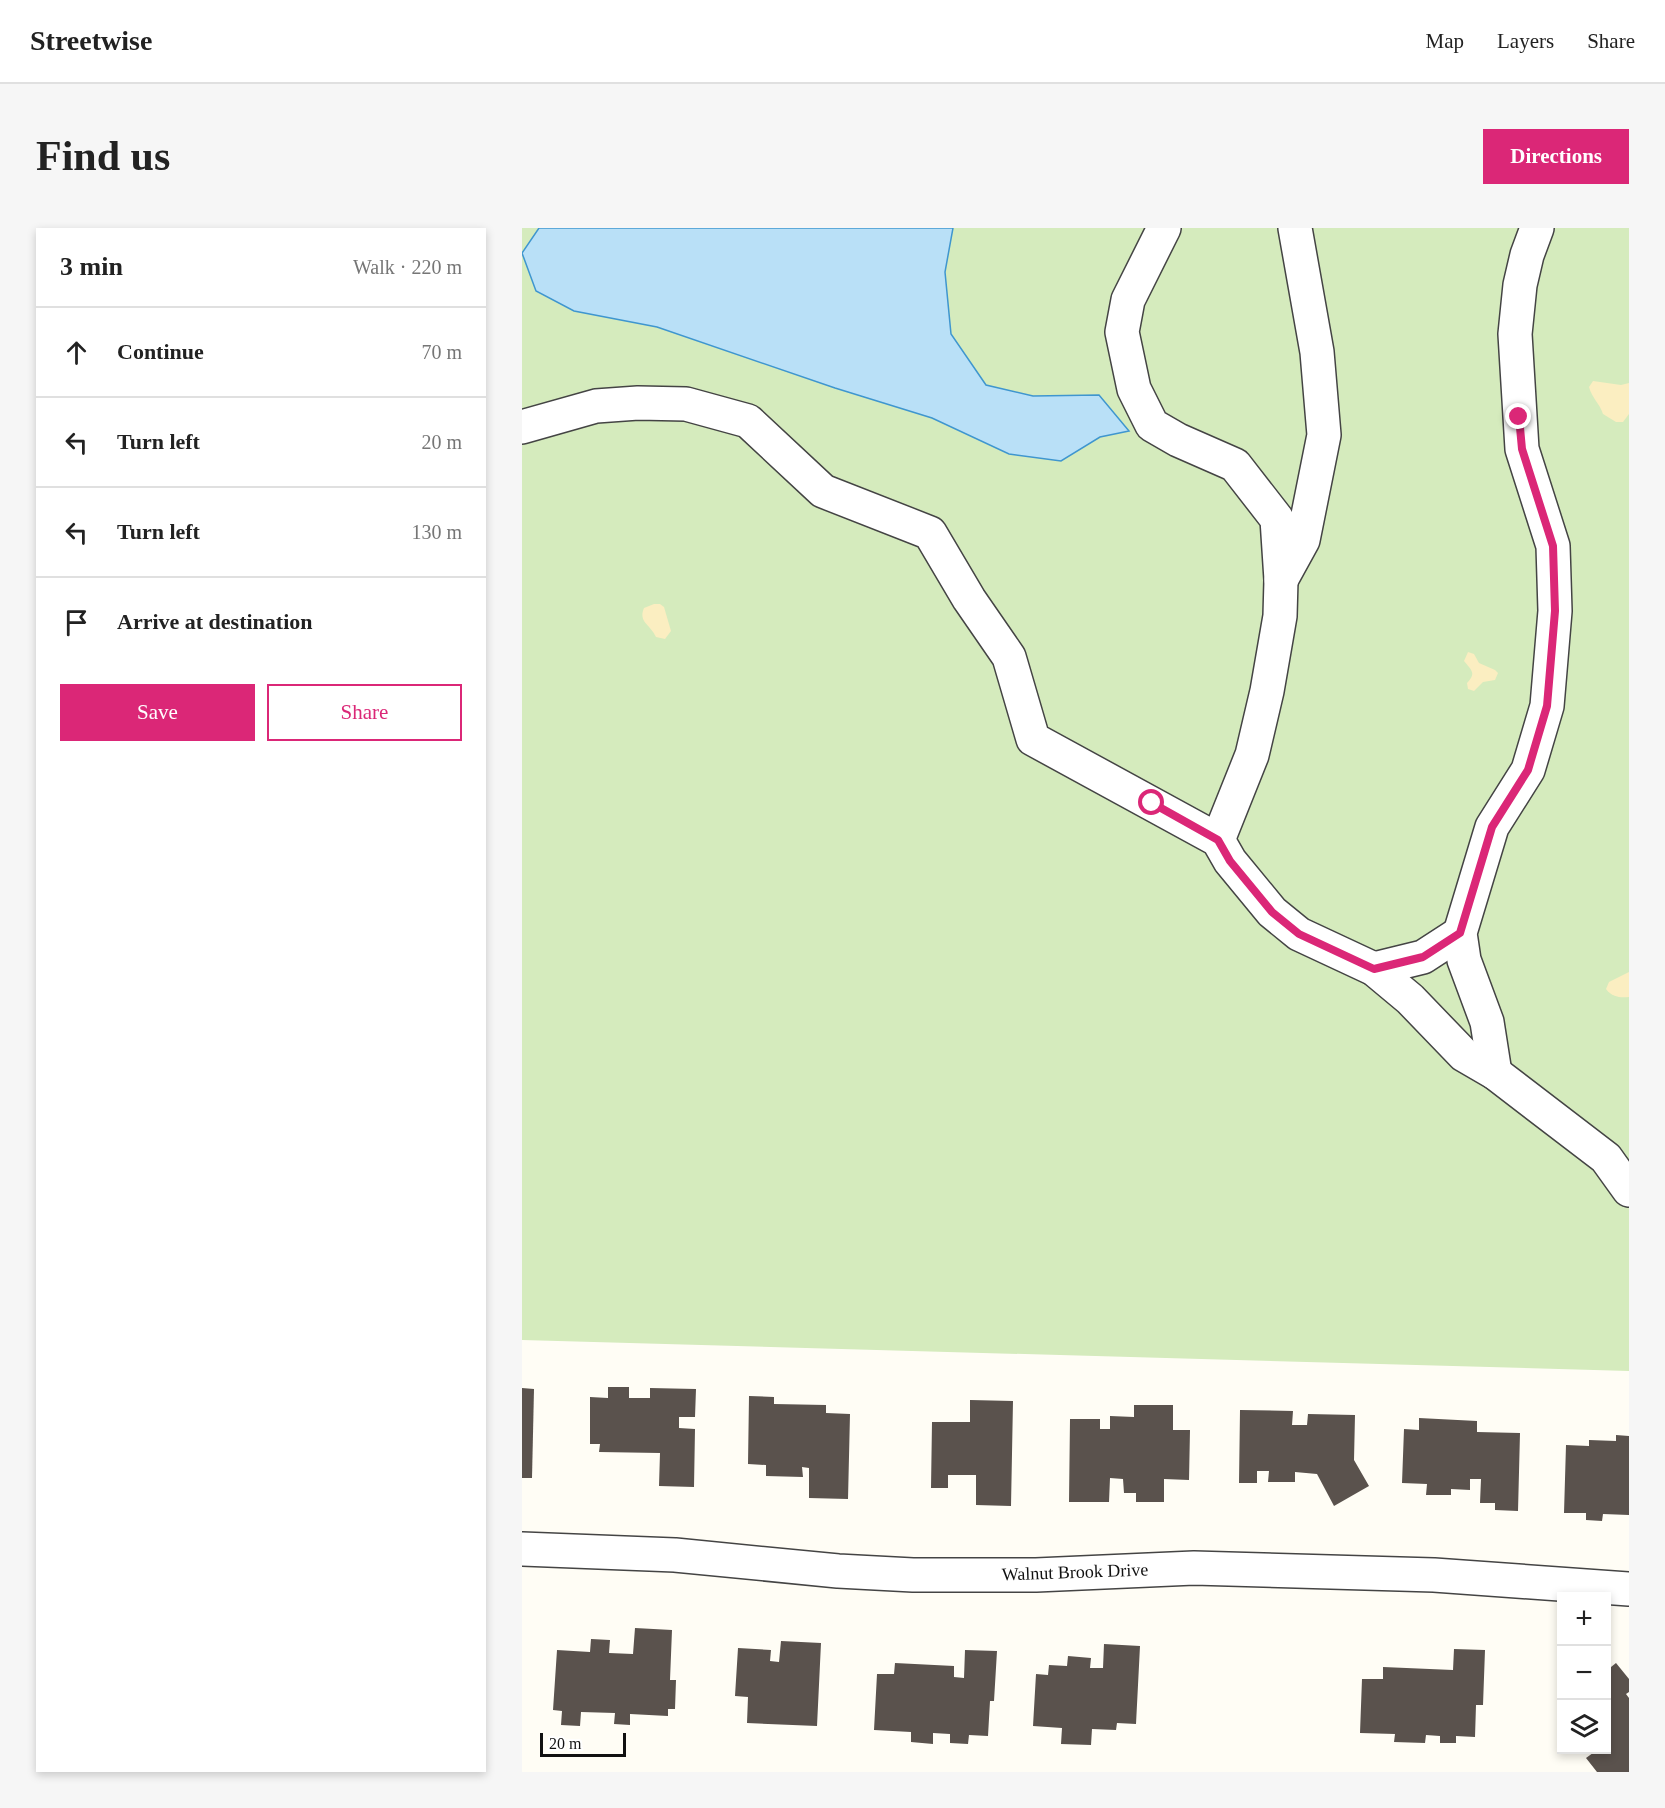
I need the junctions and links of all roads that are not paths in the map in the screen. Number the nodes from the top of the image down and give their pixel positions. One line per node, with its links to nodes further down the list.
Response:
1 (1164, 228): 5 (street)
2 (1295, 228): 5 (street)
3 (1537, 228): 7 (street)
4 (522, 427): 6 (street)
5 (1281, 580): 6 (street)
6 (1218, 840): 8 (street)
7 (1460, 933): 8 (street); 9 (street)
8 (1374, 969): 9 (street)
9 (1495, 1073): 10 (street)
10 (1629, 1190)
11 (522, 1549): 12 (street, Walnut Brook Drive)
12 (1629, 1589)

